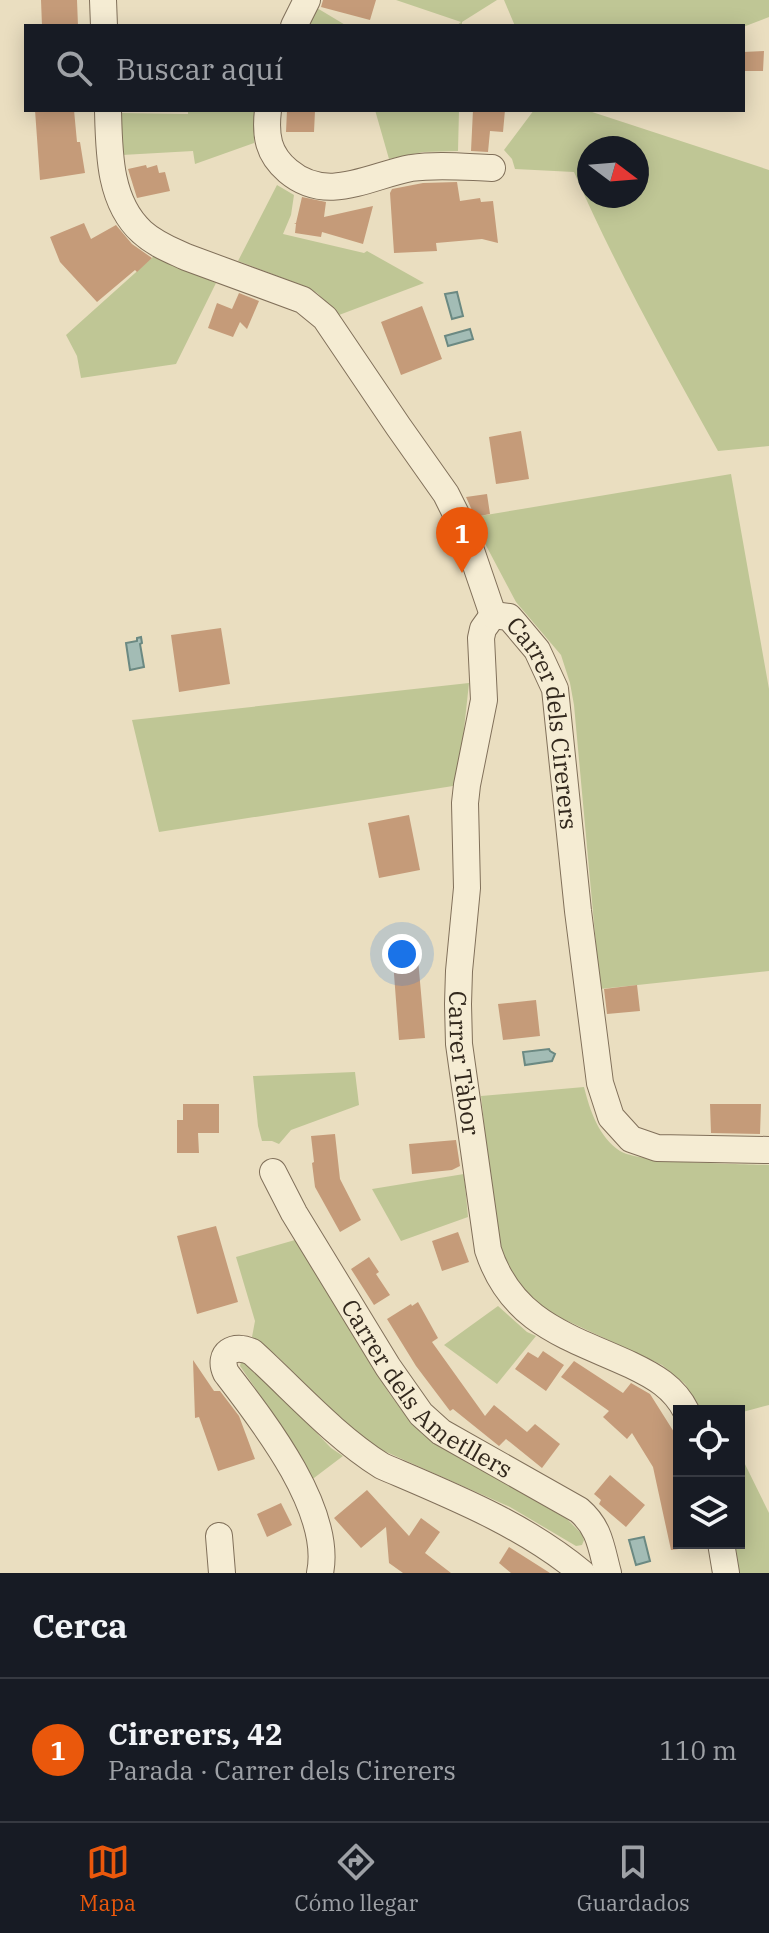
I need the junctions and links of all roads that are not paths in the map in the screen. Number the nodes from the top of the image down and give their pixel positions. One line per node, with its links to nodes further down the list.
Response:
1 (103, 0): 3 (street)
2 (307, 0): 4 (street)
3 (104, 24)
4 (295, 24)
5 (108, 112): 8 (street, Carrer dels Cirerers)
6 (268, 112): 7 (street)
7 (492, 168)
8 (493, 615): 9 (street, Carrer dels Cirerers); 11 (street, Carrer Tàbor)
9 (769, 1150)
10 (273, 1172): 17 (street, Carrer dels Ametllers)
11 (682, 1405)
12 (219, 1536): 15 (street)
13 (722, 1549): 18 (street)
14 (322, 1572): 16 (street)
15 (222, 1573)
16 (582, 1573)
17 (608, 1573)
18 (726, 1573)

